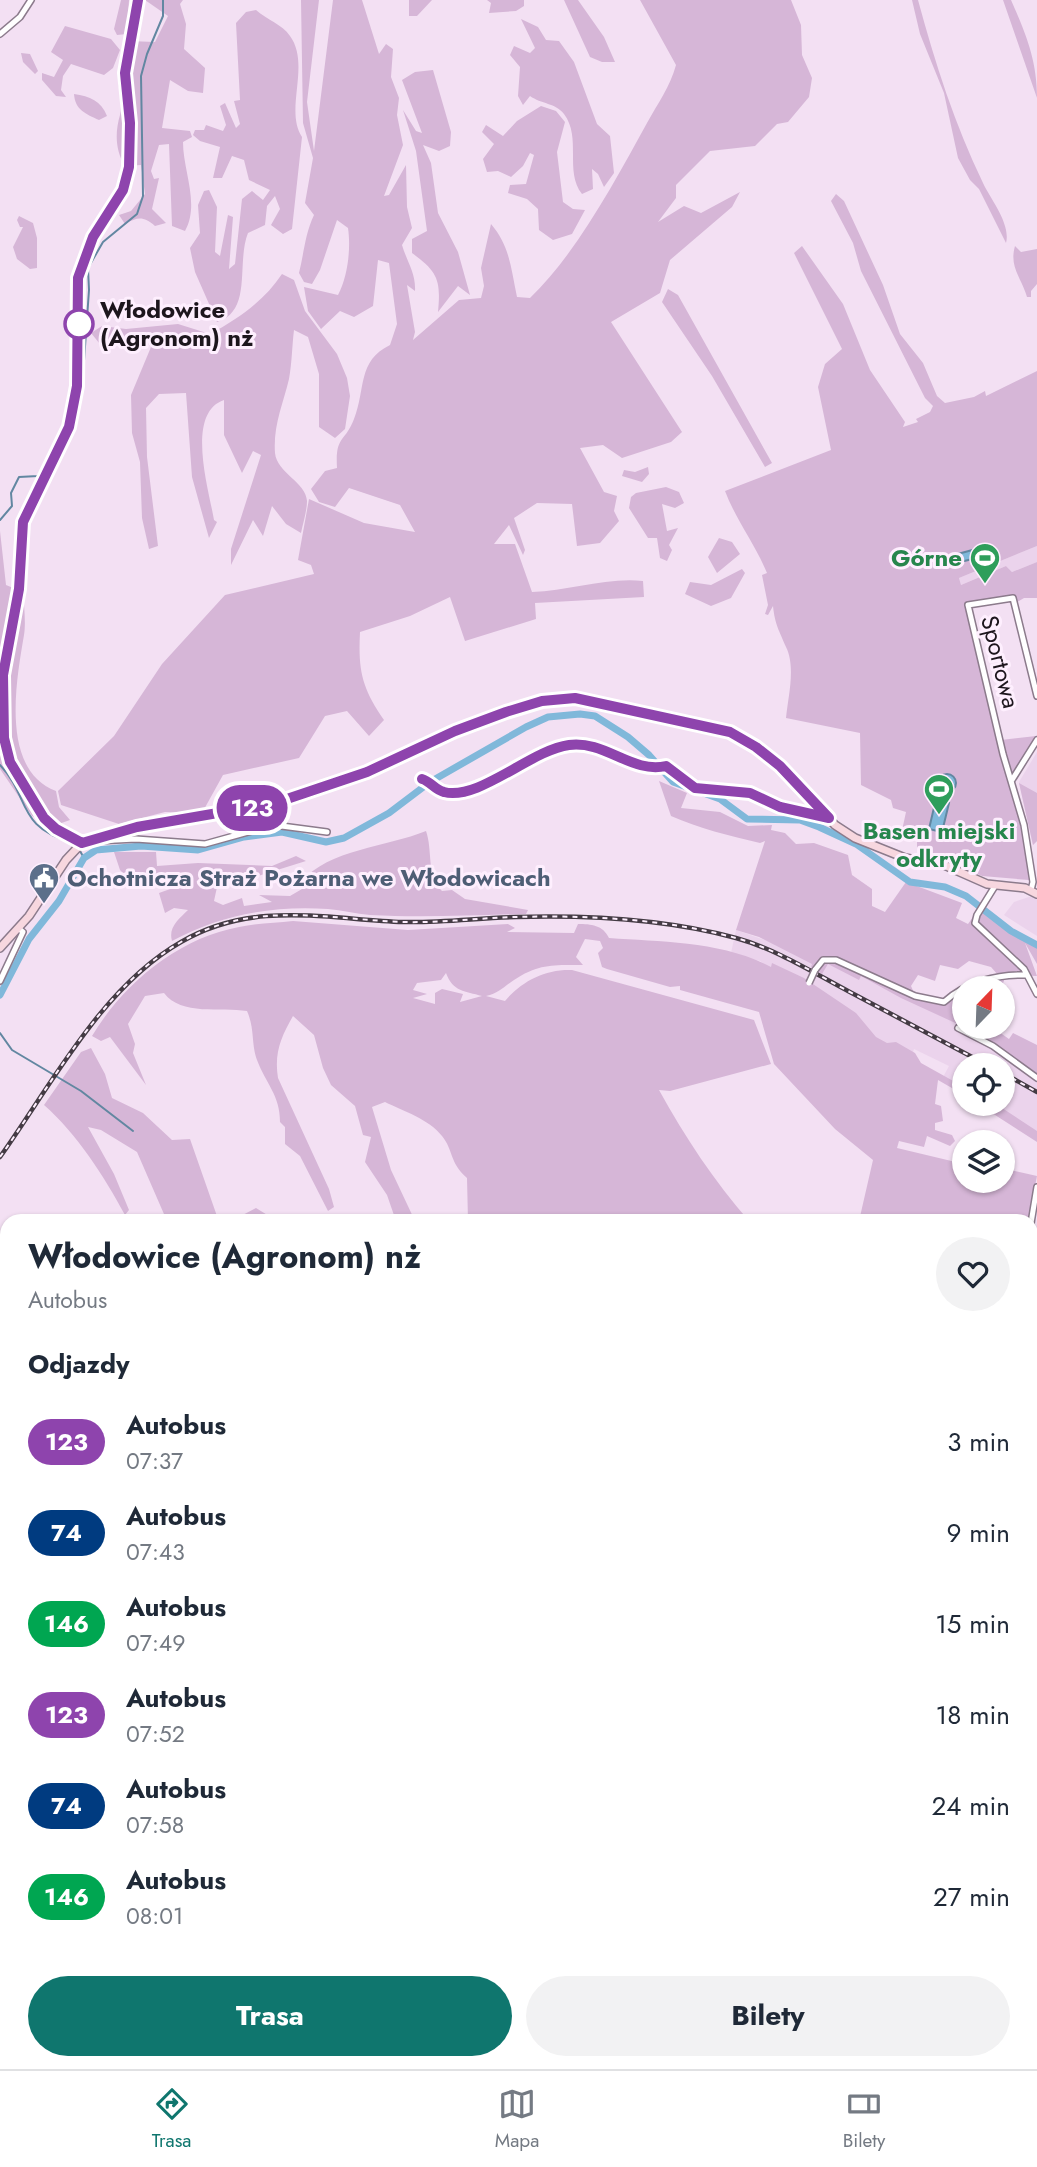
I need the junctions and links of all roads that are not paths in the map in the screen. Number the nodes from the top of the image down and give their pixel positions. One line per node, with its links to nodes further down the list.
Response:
1 (31, 0): 3 (street)
2 (138, 0): 5 (street)
3 (0, 34)
4 (1037, 696): 8 (street, Sportowa)
5 (2, 738): 12 (street)
6 (1037, 740): 8 (street)
7 (424, 779): 9 (street)
8 (1012, 780): 14 (street, Sportowa)
9 (829, 818): 11 (street); 13 (street)
10 (327, 832): 11 (street)
11 (97, 841): 12 (street)
12 (82, 843): 15 (street)
13 (995, 886): 14 (street); 17 (street)
14 (1034, 892)
15 (18, 928): 16 (street); 18 (street)
16 (0, 948)
17 (1027, 975): 19 (street, bridge); 20 (street)
18 (0, 981)
19 (809, 983)
20 (1037, 995)
21 (981, 1040): 22 (street)
22 (1037, 1078)
23 (1037, 1187): 24 (street)
24 (1032, 1214)

